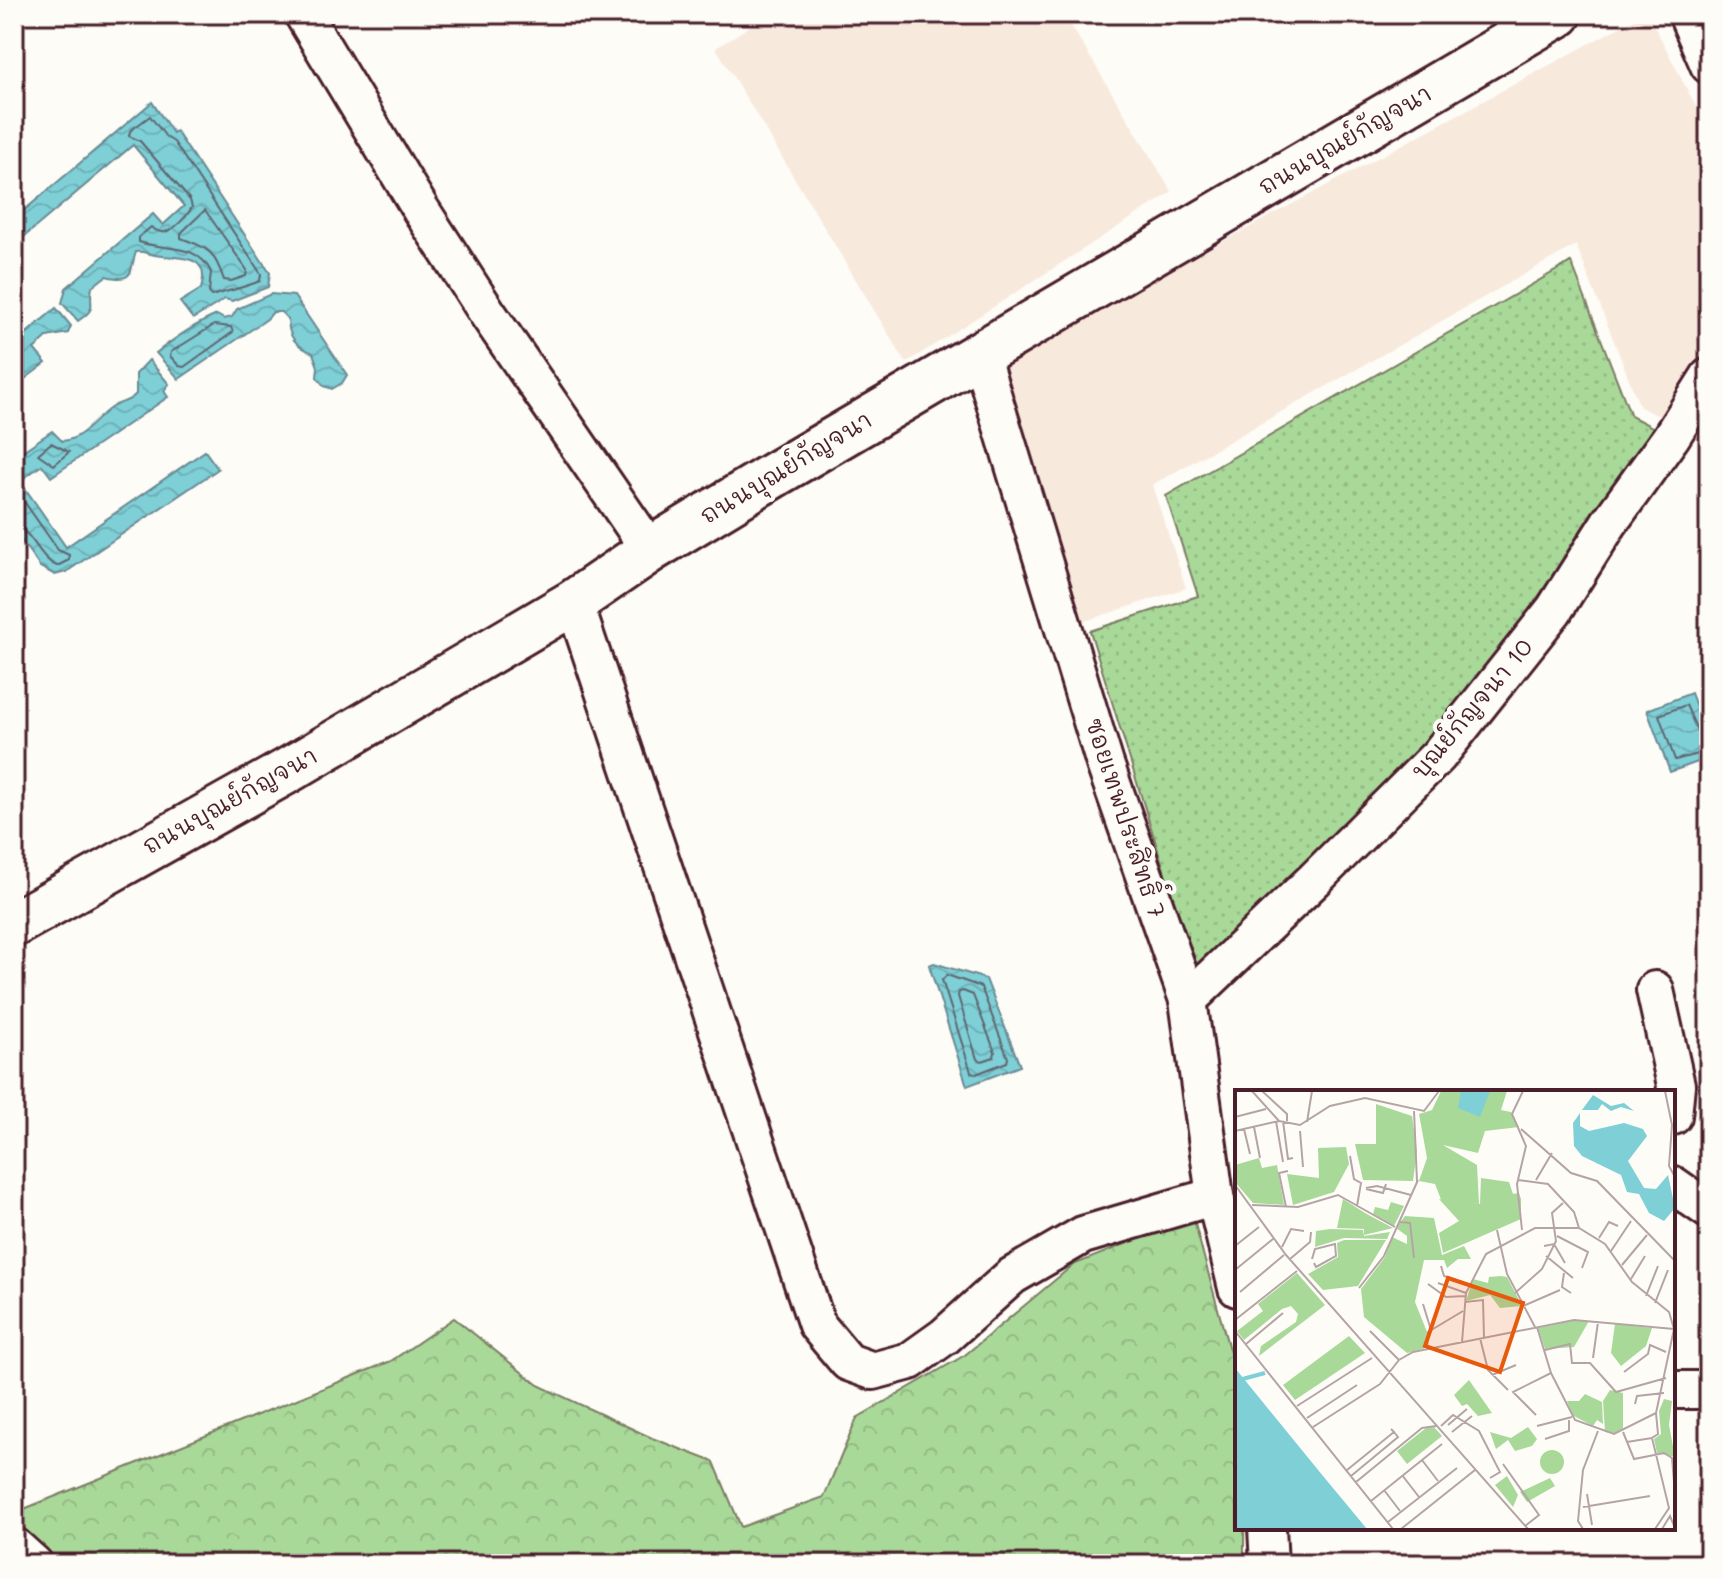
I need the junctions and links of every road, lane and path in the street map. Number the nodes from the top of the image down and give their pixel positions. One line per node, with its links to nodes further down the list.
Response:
1 (303, 14): 7 (street)
2 (1559, 14): 5 (street, ถนนบุณย์กัญจนา)
3 (1687, 14): 4 (street)
4 (1709, 65)
5 (980, 354): 7 (street, ถนนบุณย์กัญจนา); 11 (street, ซอยเทพประสิทธิ์ 7)
6 (1709, 377): 11 (street, บุณย์กัญจนา 10)
7 (650, 550): 8 (street, ถนนบุณย์กัญจนา)
8 (574, 602): 9 (street, ถนนบุณย์กัญจนา); 14 (street)
9 (14, 924)
10 (1655, 990): 12 (street)
11 (1188, 1000): 14 (street, ซอยเทพประสิทธิ์ 7)
12 (1675, 1095)
13 (1675, 1186): 15 (street)
14 (1215, 1196): 16 (street, ซอยเทพประสิทธิ์ 7)
15 (1709, 1210)
16 (1235, 1280)
17 (1675, 1390): 18 (street)
18 (1709, 1390)
19 (1267, 1530): 22 (street)
20 (14, 1546): 21 (street)
21 (34, 1564)
22 (1269, 1564)

